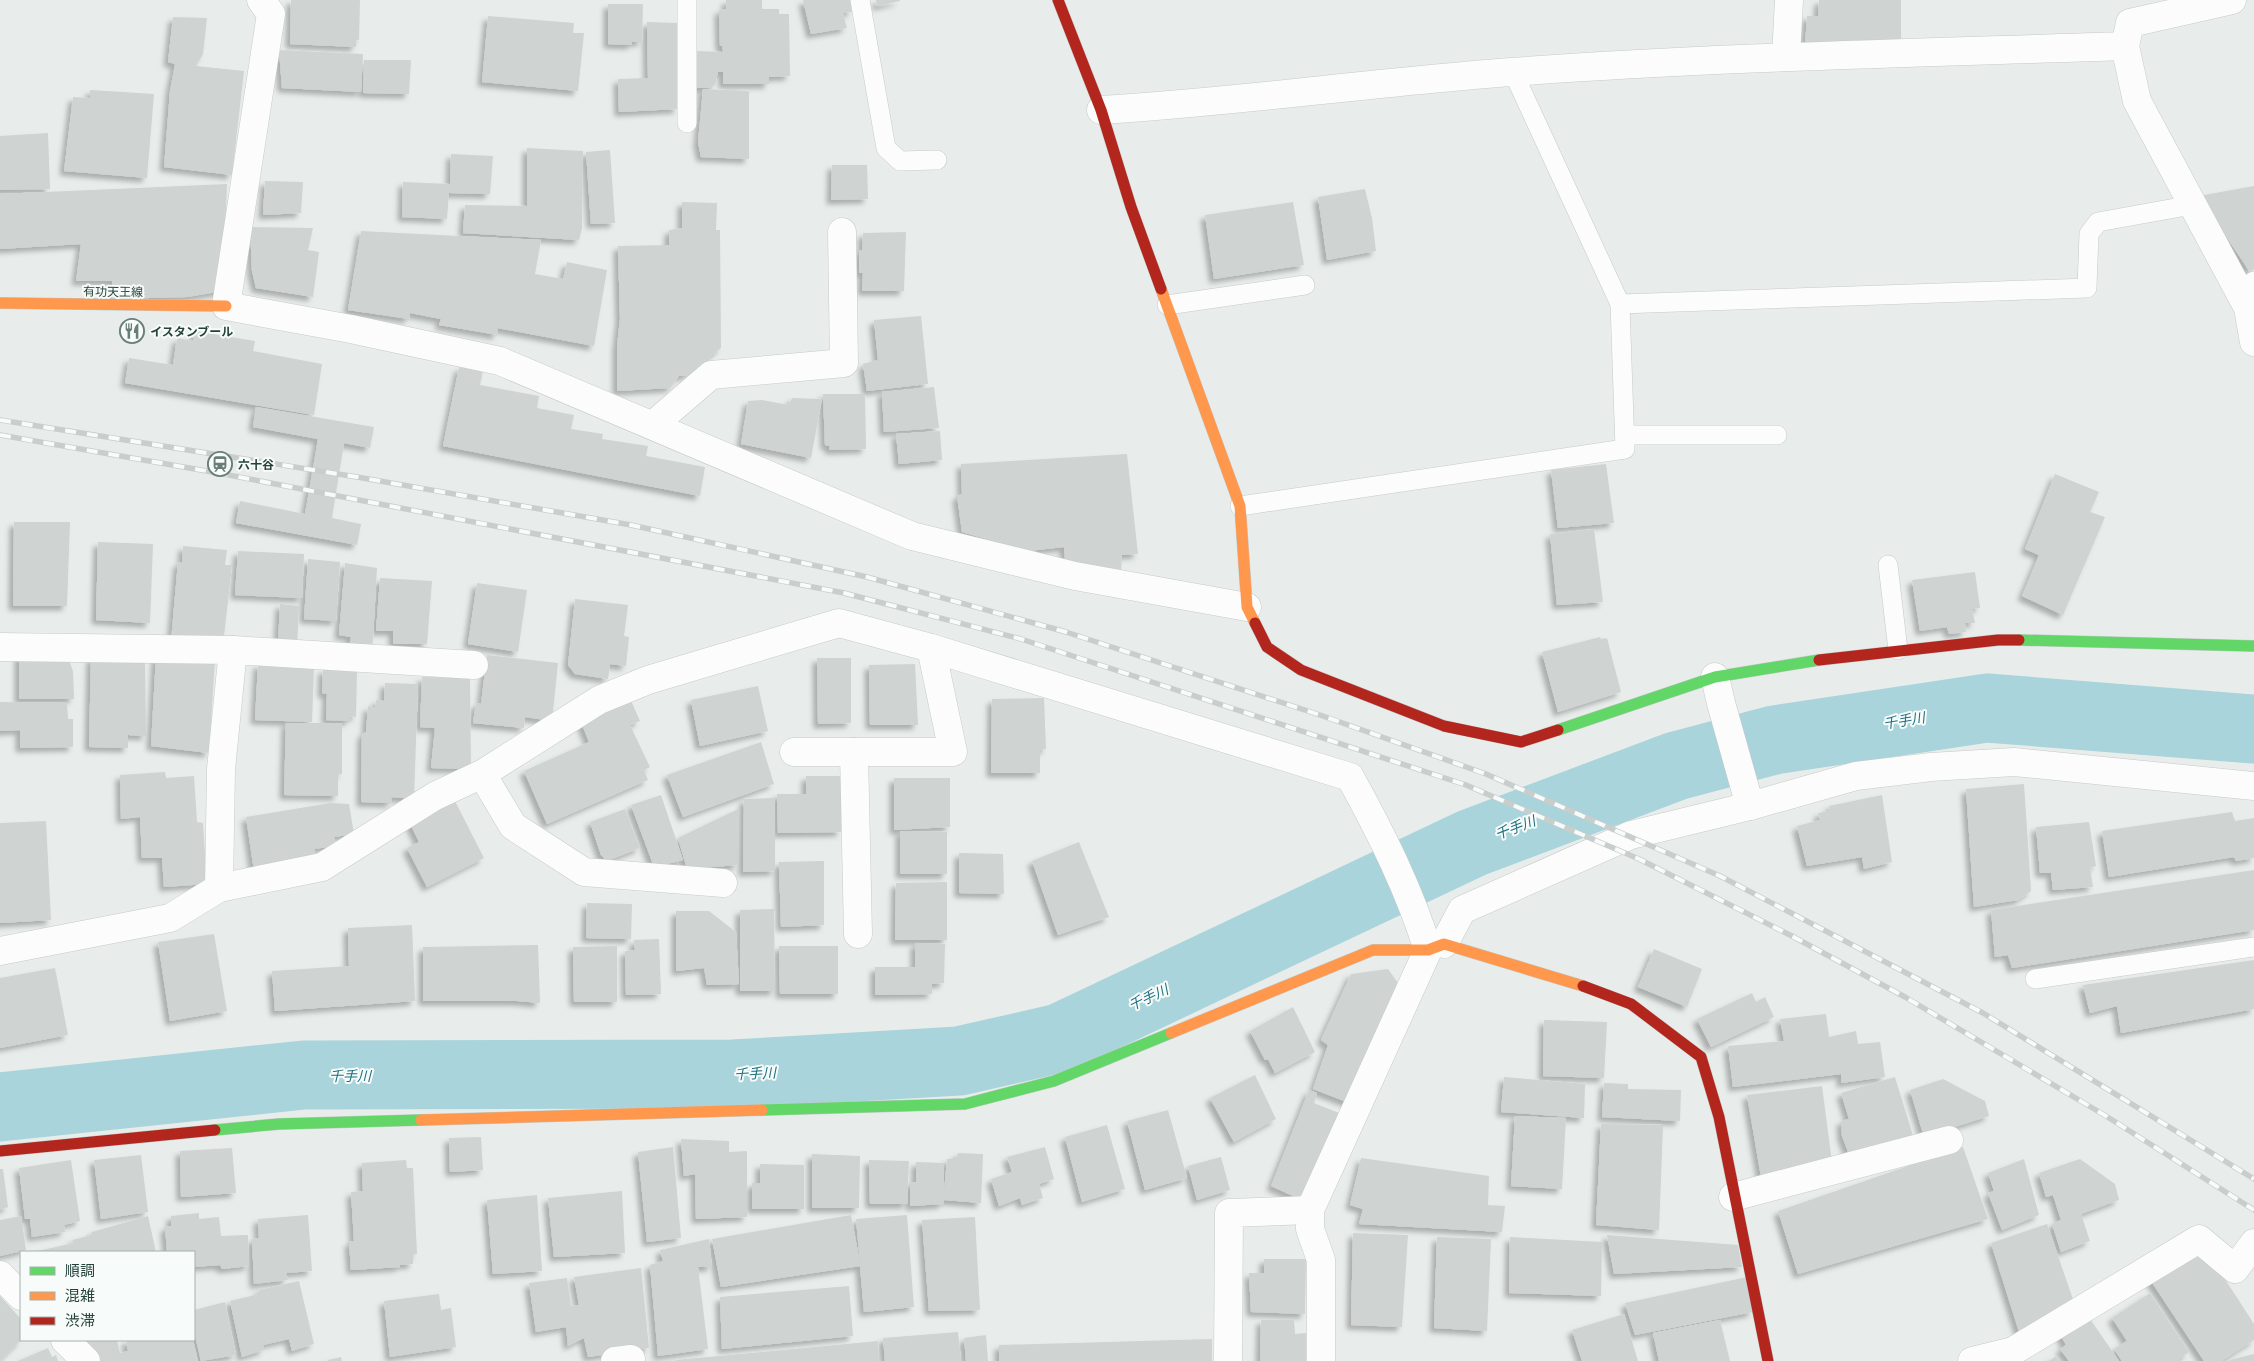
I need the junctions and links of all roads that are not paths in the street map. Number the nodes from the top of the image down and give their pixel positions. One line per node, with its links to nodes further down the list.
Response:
1 (262, 0): 20 (street)
2 (687, 0): 11 (lane)
3 (860, 0): 12 (lane)
4 (1058, 0): 10 (street)
5 (1789, 0): 8 (street)
6 (2232, 0): 7 (street)
7 (2129, 23): 8 (street); 13 (street)
8 (1786, 57): 9 (street)
9 (1512, 72): 10 (street); 18 (lane)
10 (1101, 110): 19 (street)
11 (687, 123)
12 (937, 160)
13 (2192, 205): 16 (street); 18 (lane)
14 (842, 232): 22 (street)
15 (1305, 285): 19 (lane)
16 (2246, 286): 21 (street)
17 (0, 303): 20 (street, 有功天王線)
18 (1620, 304): 23 (lane)
19 (1167, 305): 25 (street)
20 (226, 306): 22 (street)
21 (2254, 342)
22 (653, 425): 27 (street)
23 (1625, 435): 24 (lane); 25 (lane)
24 (1777, 435)
25 (1240, 506): 27 (street)
26 (1888, 565): 32 (lane)
27 (1247, 607): 34 (street)
28 (2254, 646): 32 (street)
29 (0, 647): 31 (street)
30 (931, 648): 36 (street); 37 (street); 43 (street)
31 (233, 650): 33 (street); 41 (street)
32 (1898, 650): 34 (street)
33 (474, 665)
34 (1715, 677): 39 (street)
35 (794, 752): 36 (street)
36 (854, 752): 42 (street)
37 (482, 774): 40 (street); 41 (street)
38 (2254, 786): 39 (street)
39 (1748, 799): 43 (street)
40 (723, 883)
41 (219, 888): 45 (street)
42 (858, 934)
43 (1436, 947): 48 (street); 49 (street); 50 (street)
44 (2254, 947): 46 (lane)
45 (0, 951)
46 (2035, 979)
47 (1949, 1140): 49 (street)
48 (0, 1151)
49 (1733, 1197): 58 (street)
50 (1310, 1210): 56 (street); 57 (street)
51 (2254, 1243): 59 (street)
52 (0, 1275): 53 (street)
53 (20, 1295)
54 (66, 1341): 55 (street)
55 (86, 1361)
56 (1228, 1361)
57 (1321, 1361)
58 (1768, 1361)
59 (1972, 1361)

